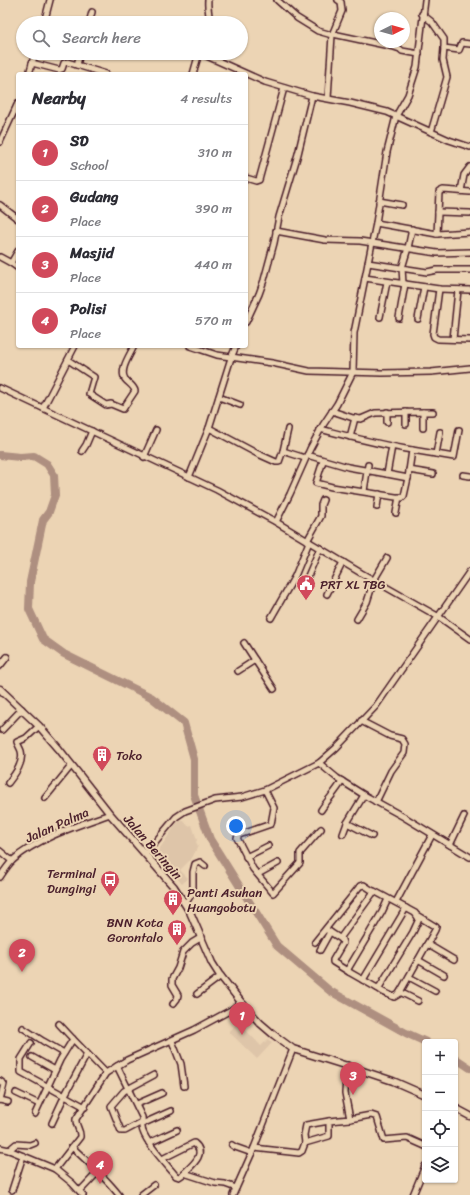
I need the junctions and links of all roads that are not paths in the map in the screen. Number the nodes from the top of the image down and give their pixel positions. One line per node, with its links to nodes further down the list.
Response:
1 (50, 0): 8 (street)
2 (208, 0): 10 (street)
3 (277, 0): 11 (street)
4 (425, 0): 7 (street)
5 (341, 1): 11 (street)
6 (92, 12): 9 (street)
7 (422, 14): 13 (street); 14 (street)
8 (46, 16)
9 (91, 16)
10 (210, 16)
11 (333, 35): 14 (street); 28 (street)
12 (470, 44): 13 (street)
13 (444, 48): 31 (street)
14 (419, 54): 30 (street)
15 (33, 60): 19 (street)
16 (78, 60): 20 (street)
17 (198, 60): 23 (street)
18 (215, 60): 24 (street)
19 (32, 63): 20 (street); 21 (street)
20 (77, 65): 22 (street)
21 (30, 72)
22 (100, 72)
23 (194, 72)
24 (242, 72)
25 (248, 75): 26 (street)
26 (284, 88): 27 (street); 35 (street)
27 (312, 96): 28 (street); 46 (street)
28 (328, 98): 30 (street)
29 (16, 107): 32 (street)
30 (396, 116): 31 (street); 38 (street); 44 (street)
31 (431, 132): 33 (street)
32 (0, 142)
33 (470, 147)
34 (470, 167): 36 (street)
35 (248, 179)
36 (461, 191): 37 (street); 41 (street)
37 (470, 192)
38 (379, 201): 40 (street); 44 (street)
39 (0, 205): 43 (street)
40 (402, 205)
41 (438, 212): 42 (street); 48 (street)
42 (470, 212)
43 (16, 217)
44 (376, 223): 45 (street); 49 (street)
45 (412, 229): 48 (street); 50 (street)
46 (276, 231): 49 (street); 68 (street)
47 (470, 232): 48 (street)
48 (437, 234)
49 (372, 243): 50 (street); 55 (street)
50 (408, 248): 51 (street); 57 (street)
51 (470, 252)
52 (16, 254): 54 (street)
53 (0, 257): 54 (street)
54 (11, 263): 56 (street)
55 (368, 263): 57 (street); 59 (street)
56 (16, 267)
57 (404, 268): 58 (street); 61 (street)
58 (470, 270)
59 (365, 278): 60 (street); 79 (street)
60 (386, 282): 61 (street); 66 (street)
61 (404, 284): 62 (street); 67 (street)
62 (424, 287): 63 (street); 69 (street)
63 (439, 289): 64 (street); 70 (street)
64 (458, 290): 65 (street); 70 (street)
65 (470, 290)
66 (380, 316)
67 (399, 316)
68 (248, 318)
69 (417, 318)
70 (453, 340): 71 (street)
71 (470, 340)
72 (74, 348): 77 (street)
73 (133, 348): 77 (street)
74 (196, 348): 76 (street)
75 (235, 348): 76 (street)
76 (231, 358): 79 (street); 81 (street)
77 (68, 360): 83 (street)
78 (470, 368): 79 (street)
79 (353, 372): 84 (street)
80 (0, 388): 83 (street)
81 (219, 397): 82 (street); 92 (street)
82 (240, 405)
83 (43, 408): 98 (street)
84 (332, 411): 89 (street); 95 (street)
85 (387, 412): 86 (street); 89 (street); 90 (street)
86 (406, 412): 87 (street); 91 (street)
87 (423, 412): 88 (street); 93 (street)
88 (433, 412)
89 (355, 418): 100 (street)
90 (387, 422)
91 (406, 424)
92 (209, 428): 104 (street); 115 (street)
93 (423, 428)
94 (288, 429): 104 (street)
95 (320, 429): 100 (street); 107 (street)
96 (156, 430): 106 (street)
97 (459, 430): 105 (street)
98 (92, 431): 103 (street); 106 (street)
99 (440, 432): 105 (street)
100 (350, 437): 101 (street)
101 (392, 446): 102 (street); 111 (street)
102 (412, 450): 105 (street); 110 (street)
103 (82, 451)
104 (283, 451): 107 (street)
105 (436, 454)
106 (144, 457): 115 (street)
107 (309, 457): 108 (street); 123 (street)
108 (323, 461): 109 (street); 117 (street)
109 (367, 468): 111 (street); 117 (street)
110 (409, 470): 112 (street); 116 (street)
111 (388, 474): 116 (street)
112 (434, 474)
113 (463, 475): 114 (street)
114 (470, 476)
115 (189, 477): 123 (street)
116 (408, 478): 119 (street)
117 (364, 492): 118 (street)
118 (379, 494): 119 (street); 121 (street)
119 (399, 497): 122 (street)
120 (323, 500): 124 (street)
121 (377, 506)
122 (396, 513)
123 (276, 522): 124 (street)
124 (308, 542): 125 (street); 133 (street)
125 (320, 548): 127 (street); 129 (street)
126 (386, 558): 130 (street)
127 (343, 562): 130 (street); 131 (street)
128 (470, 571): 132 (street)
129 (308, 576)
130 (374, 580): 132 (street); 134 (street)
131 (327, 594)
132 (439, 617): 135 (street); 144 (street)
133 (271, 618)
134 (357, 619)
135 (470, 639)
136 (244, 643): 138 (street)
137 (7, 657): 139 (street)
138 (255, 660): 140 (street); 142 (street)
139 (0, 666)
140 (238, 670)
141 (0, 689): 143 (street, Jalan Beringin)
142 (274, 689)
143 (22, 709): 145 (street, Jalan Beringin); 146 (street)
144 (361, 721): 147 (street); 154 (street)
145 (39, 726): 148 (street, Jalan Beringin); 150 (street)
146 (2, 730)
147 (318, 763): 149 (street); 151 (street)
148 (72, 765): 153 (street); 156 (street, Jalan Beringin)
149 (342, 781): 152 (street); 155 (street)
150 (8, 783)
151 (265, 790): 166 (street); 167 (street)
152 (364, 795): 154 (street); 158 (street)
153 (45, 798)
154 (376, 802): 161 (street)
155 (321, 810)
156 (110, 814): 166 (street, Jalan Beringin); 169 (street, Jalan Palma)
157 (464, 816): 163 (street)
158 (347, 823): 160 (street); 162 (street)
159 (321, 829): 172 (street)
160 (343, 834)
161 (432, 835): 163 (street); 176 (street)
162 (372, 836)
163 (450, 845): 168 (street)
164 (268, 846): 167 (street)
165 (0, 851): 169 (street)
166 (145, 854): 177 (street, Jalan Beringin)
167 (246, 857): 172 (street)
168 (470, 857)
169 (12, 861): 173 (street, Jalan Palma)
170 (278, 862): 172 (street)
171 (205, 866): 177 (street)
172 (258, 874)
173 (0, 875)
174 (374, 891): 175 (street); 180 (street); 182 (street)
175 (388, 899): 176 (street); 188 (street)
176 (396, 902): 178 (street)
177 (185, 904): 181 (street, Jalan Beringin)
178 (406, 908): 179 (street); 192 (street)
179 (418, 916): 184 (street); 193 (street)
180 (327, 930): 182 (street); 183 (street); 185 (street)
181 (202, 937): 190 (street, Jalan Beringin); 199 (street)
182 (341, 938): 188 (street)
183 (315, 942)
184 (427, 944): 186 (street); 187 (street)
185 (320, 950)
186 (418, 960): 189 (street); 191 (street)
187 (454, 960)
188 (349, 972): 192 (street)
189 (444, 975)
190 (221, 976): 196 (street); 198 (street, Jalan Beringin)
191 (409, 977): 194 (street); 195 (street)
192 (363, 980): 193 (street)
193 (377, 988): 194 (street)
194 (400, 992): 197 (street)
195 (435, 992)
196 (197, 994)
197 (418, 1001)
198 (241, 1002): 203 (street); 205 (street, Jalan Beringin)
199 (173, 1004)
200 (59, 1024): 202 (street)
201 (23, 1028): 206 (street)
202 (73, 1039): 206 (street); 207 (street)
203 (172, 1041): 209 (street); 215 (street)
204 (31, 1043): 216 (street)
205 (293, 1049): 210 (street, Jalan Beringin); 243 (street)
206 (64, 1053): 211 (street)
207 (87, 1054): 212 (street); 221 (street)
208 (32, 1056): 211 (street)
209 (117, 1066): 212 (street); 217 (street)
210 (347, 1066): 220 (street, Jalan Beringin); 231 (street)
211 (55, 1070): 216 (street)
212 (106, 1073): 226 (street)
213 (154, 1075): 217 (street)
214 (0, 1081): 222 (street)
215 (184, 1086)
216 (47, 1087): 221 (street); 224 (street)
217 (128, 1088): 225 (street); 234 (street)
218 (16, 1093): 224 (street)
219 (162, 1093): 225 (street)
220 (422, 1094)
221 (65, 1095): 226 (street); 233 (street)
222 (0, 1100): 223 (street)
223 (8, 1102)
224 (39, 1104): 229 (street)
225 (137, 1104): 234 (street)
226 (85, 1106): 241 (street)
227 (458, 1110): 230 (street)
228 (171, 1111): 234 (street)
229 (35, 1114)
230 (470, 1116)
231 (350, 1119): 232 (street); 240 (street)
232 (328, 1121): 238 (street); 238 (street)
233 (52, 1123)
234 (142, 1123): 237 (street)
235 (177, 1130): 237 (street)
236 (35, 1142): 244 (street)
237 (149, 1143): 247 (street)
238 (305, 1143): 243 (street)
239 (232, 1144): 245 (street)
240 (422, 1145)
241 (72, 1147): 248 (street); 249 (street)
242 (0, 1148): 244 (street)
243 (254, 1148): 245 (street)
244 (10, 1150): 246 (street)
245 (252, 1153): 253 (street)
246 (23, 1156): 248 (street); 254 (street)
247 (162, 1159): 250 (street); 250 (street)
248 (55, 1169): 255 (street)
249 (99, 1171): 255 (street); 256 (street)
250 (184, 1173): 253 (street)
251 (422, 1173): 259 (street)
252 (154, 1185): 257 (street)
253 (236, 1188): 258 (street)
254 (12, 1190)
255 (82, 1193)
256 (119, 1195)
257 (141, 1195)
258 (233, 1195)
259 (413, 1195)

